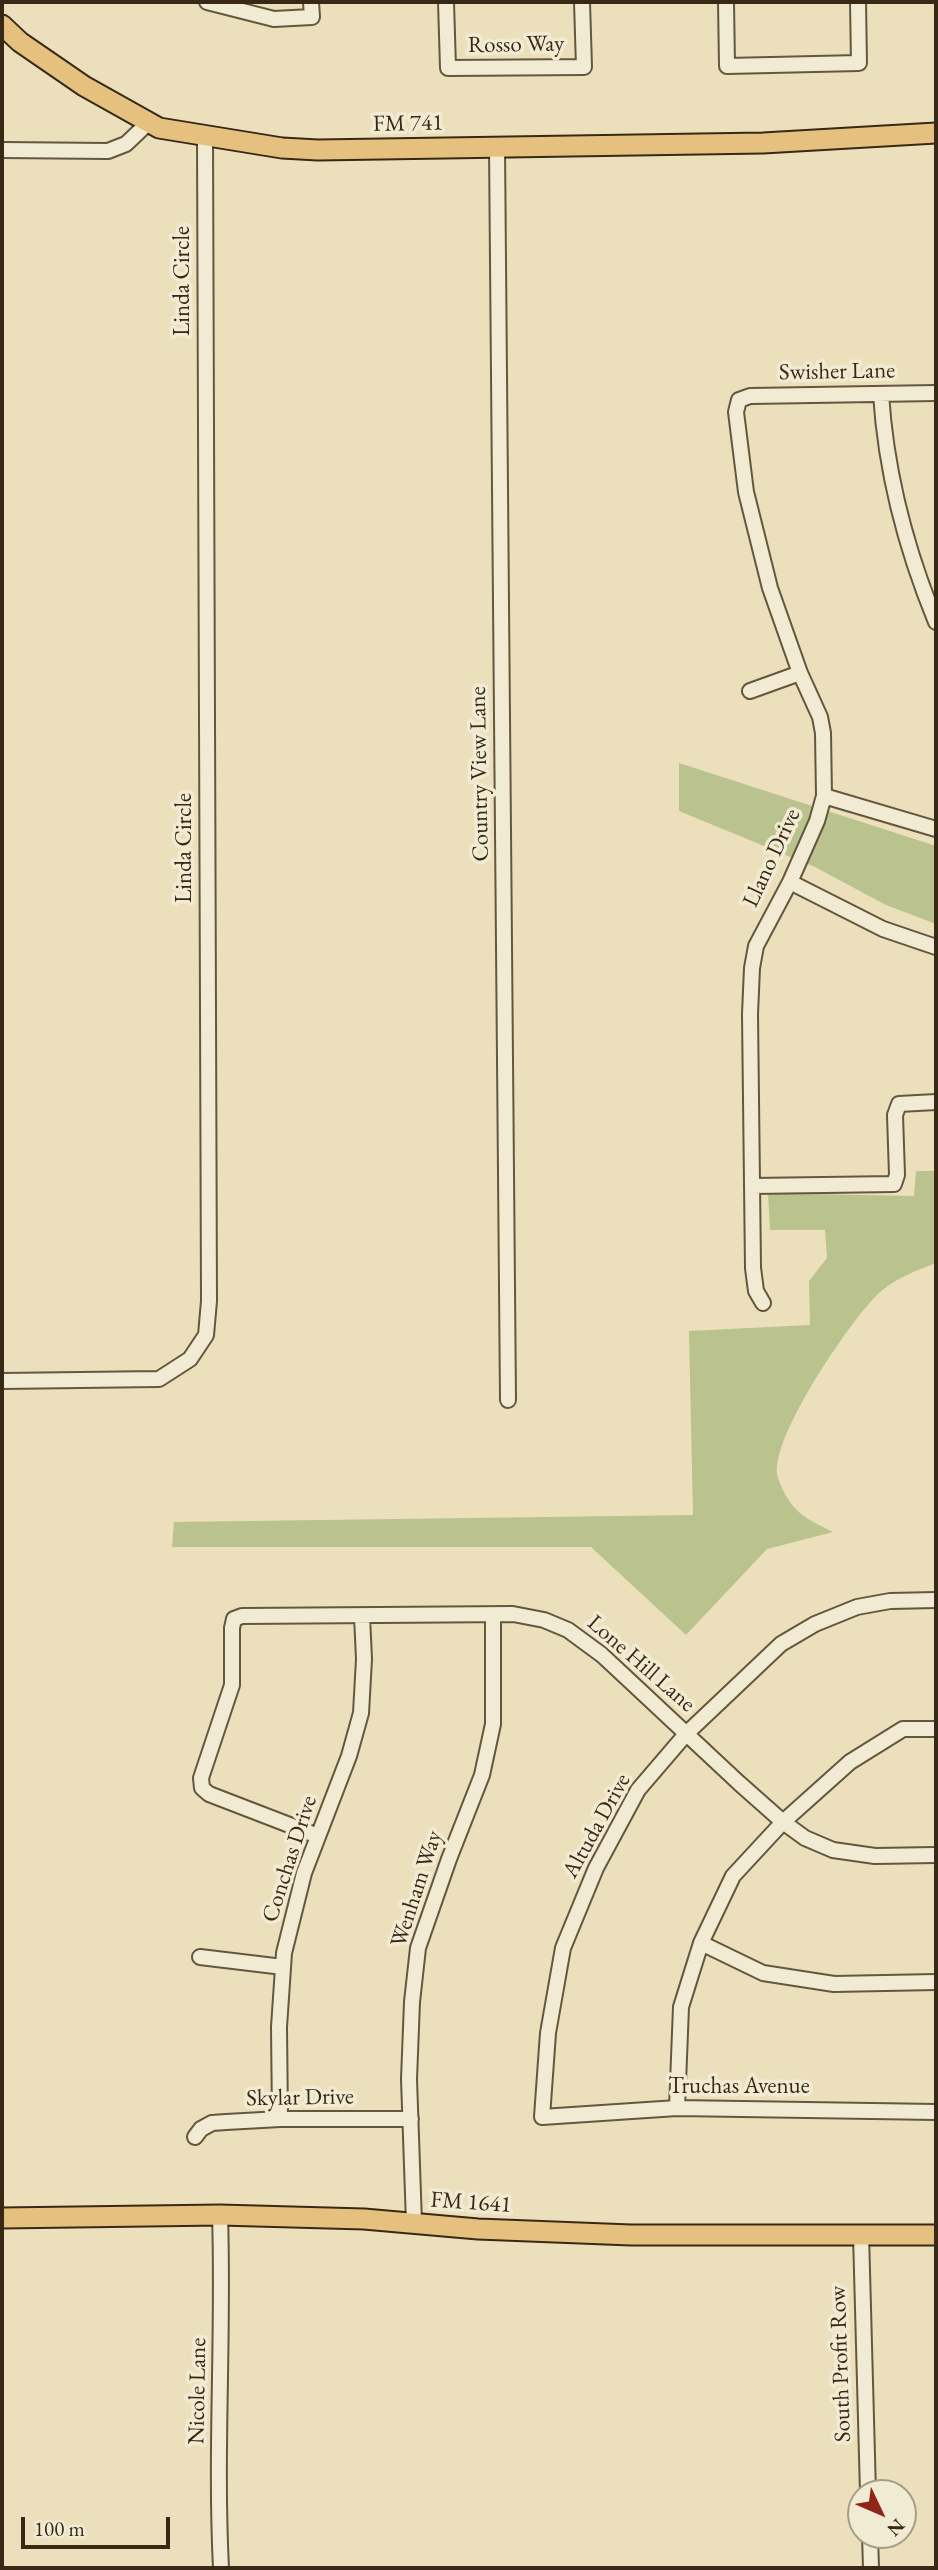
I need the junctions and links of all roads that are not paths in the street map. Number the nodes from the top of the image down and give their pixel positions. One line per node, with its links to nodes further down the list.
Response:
1 (206, 2): 6 (street)
2 (446, 2): 3 (street, Rosso Way)
3 (582, 2)
4 (726, 2): 5 (street)
5 (858, 2)
6 (312, 9)
7 (2, 25): 8 (main road, FM 741 / FM 741)
8 (148, 123): 10 (main road, FM 741 / FM 741); 14 (street)
9 (936, 133): 11 (main road, FM 741 / FM 741)
10 (205, 137): 13 (main road, FM 741 / FM 741); 28 (street, Linda Circle)
11 (848, 139): 12 (main road, FM 741 / FM 741); 13 (main road, FM 741 / FM 741)
12 (936, 143)
13 (497, 147): 29 (street, Country View Lane)
14 (2, 150)
15 (936, 393): 16 (street, Swisher Lane)
16 (881, 394): 17 (street, Swisher Lane); 18 (street)
17 (739, 400): 19 (street, Llano Drive)
18 (936, 622)
19 (800, 673): 20 (street); 21 (street, Llano Drive)
20 (750, 691)
21 (824, 796): 22 (street); 23 (street, Llano Drive)
22 (936, 829)
23 (790, 882): 24 (street); 26 (street, Llano Drive)
24 (936, 947)
25 (936, 1102): 26 (street)
26 (752, 1186): 27 (street, Llano Drive)
27 (763, 1303)
28 (2, 1381)
29 (508, 1400)
30 (936, 1600): 34 (street, Altuda Drive)
31 (362, 1616): 32 (street, Lone Hill Lane); 36 (street, Conchas Drive); 36 (street, Lone Hill Lane)
32 (493, 1616): 34 (street, Lone Hill Lane); 46 (street, Wenham Way)
33 (936, 1729): 35 (street)
34 (686, 1734): 35 (street, Lone Hill Lane); 44 (street, Altuda Drive)
35 (783, 1822): 37 (street, Lone Hill Lane); 38 (street)
36 (318, 1836): 40 (street, Conchas Drive)
37 (936, 1855)
38 (701, 1943): 41 (street); 42 (street)
39 (200, 1957): 40 (street)
40 (283, 1967): 45 (street, Conchas Drive)
41 (936, 1982)
42 (677, 2108): 43 (street, Truchas Avenue); 44 (street, Truchas Avenue)
43 (936, 2112)
44 (542, 2116)
45 (280, 2119): 46 (street, Skylar Drive); 47 (street, Skylar Drive)
46 (411, 2119): 50 (street, Wenham Way)
47 (195, 2137)
48 (220, 2215): 49 (main road, FM 1641 / FM 1641); 50 (main road, FM 1641 / FM 1641); 55 (street, Nicole Lane)
49 (2, 2218)
50 (414, 2223): 51 (main road, FM 1641 / FM 1641)
51 (861, 2234): 52 (main road, FM 1641 / FM 1641); 53 (street, South Profit Row)
52 (936, 2235)
53 (868, 2479)
54 (870, 2549): 56 (street)
55 (220, 2568)
56 (871, 2568)

